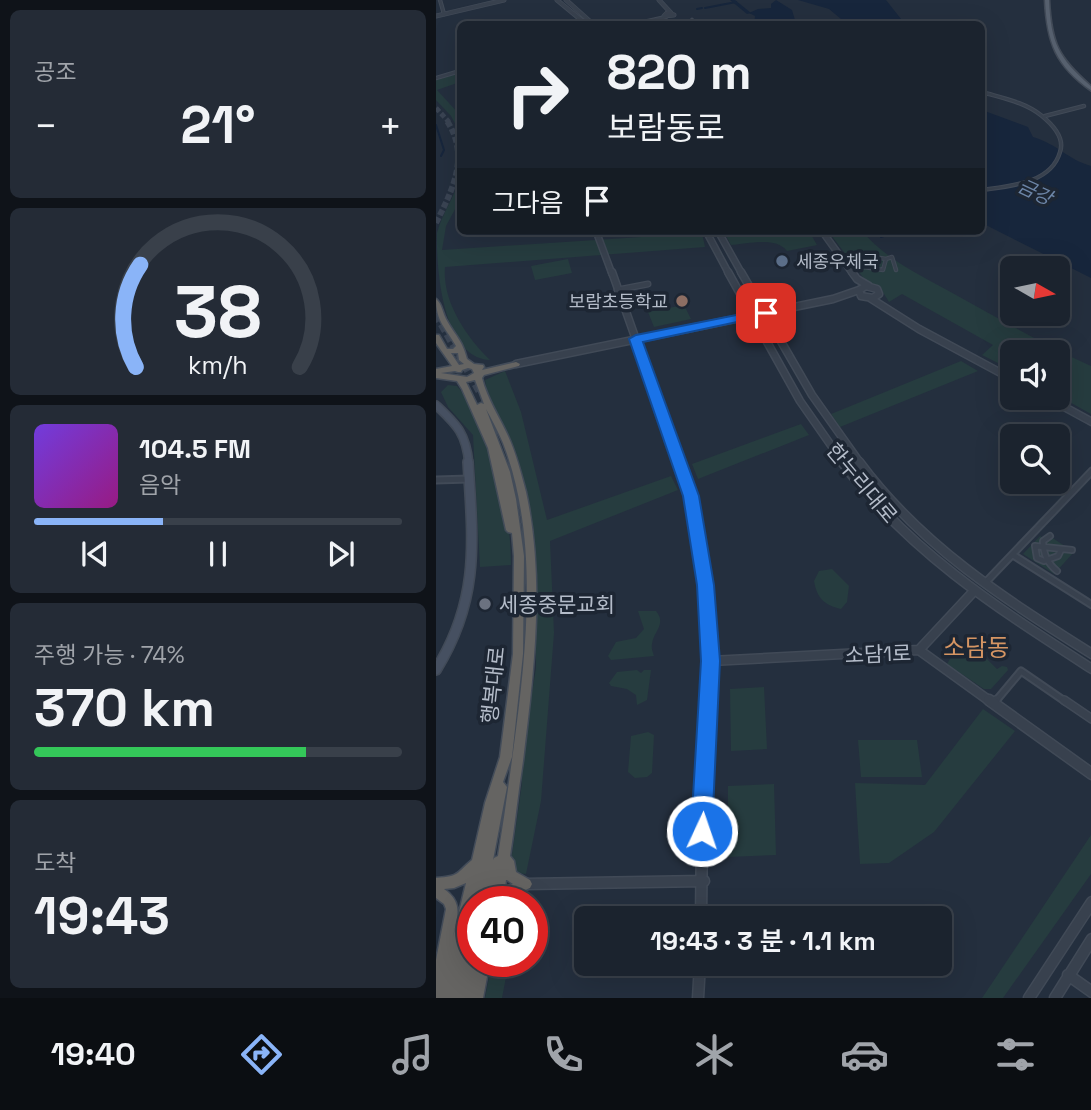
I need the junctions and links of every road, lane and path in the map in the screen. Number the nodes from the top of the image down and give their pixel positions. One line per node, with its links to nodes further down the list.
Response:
1 (440, 0): 7 (street)
2 (504, 0): 7 (street)
3 (557, 0): 10 (street)
4 (566, 0): 11 (street)
5 (658, 0): 9 (street)
6 (1049, 0): 15 (main road)
7 (444, 15): 8 (street)
8 (436, 16)
9 (669, 17): 12 (street)
10 (582, 21)
11 (590, 21)
12 (651, 21)
13 (457, 72): 14 (street)
14 (436, 78)
15 (1091, 88)
16 (985, 93): 18 (street)
17 (1084, 106): 18 (street)
18 (1045, 116): 19 (street)
19 (985, 189)
20 (597, 235): 31 (street)
21 (708, 235): 38 (street, 한누리대로)
22 (720, 235): 37 (street, 한누리대로)
23 (820, 235): 32 (street)
24 (825, 235): 30 (street)
25 (886, 260): 26 (street); 26 (street); 28 (street)
26 (864, 267): 27 (street)
27 (854, 270)
28 (896, 270)
29 (648, 284): 31 (street)
30 (869, 286): 32 (street); 33 (street)
31 (617, 290): 40 (street)
32 (859, 290): 34 (street); 35 (street)
33 (879, 294): 34 (street); 46 (street)
34 (867, 298): 35 (street); 47 (street)
35 (833, 299): 37 (street)
36 (436, 301): 41 (highway)
37 (763, 313): 38 (street); 65 (street, 한누리대로)
38 (752, 315): 40 (street); 66 (street, 한누리대로)
39 (436, 337): 42 (highway)
40 (636, 339): 43 (street); 70 (street)
41 (460, 345): 42 (highway); 44 (highway); 45 (highway)
42 (448, 355): 48 (highway); 49 (highway)
43 (516, 364): 44 (highway)
44 (494, 368): 45 (highway); 51 (highway)
45 (475, 369): 49 (highway); 49 (highway); 51 (highway)
46 (1000, 369)
47 (1000, 370)
48 (438, 374): 49 (highway)
49 (459, 376): 51 (highway)
50 (436, 403): 56 (main road)
51 (483, 403): 75 (highway, 행복대로)
52 (1070, 406): 54 (street)
53 (1070, 409): 54 (street)
54 (1091, 419)
55 (1091, 471): 62 (street)
56 (469, 479): 57 (street); 72 (main road)
57 (436, 480)
58 (1050, 536): 59 (street)
59 (1043, 546): 60 (street); 63 (street)
60 (1061, 550): 61 (street); 63 (street)
61 (1072, 550)
62 (1013, 555): 65 (street); 67 (street)
63 (1047, 561): 64 (street)
64 (1057, 570)
65 (985, 583): 69 (street, 한누리대로)
66 (974, 592): 68 (street); 71 (street, 한누리대로)
67 (1091, 605)
68 (919, 650): 70 (street, 소담1로); 73 (street, 소담1로)
69 (1091, 654)
70 (711, 661): 79 (street)
71 (1091, 669)
72 (436, 670)
73 (993, 704): 74 (street); 76 (street, 소담1로)
74 (1091, 719)
75 (512, 757): 77 (highway, 행복대로); 78 (highway, 행복대로); 82 (highway); 83 (highway)
76 (1091, 774)
77 (507, 844): 81 (highway); 84 (highway, 행복대로)
78 (480, 850): 80 (highway); 97 (highway, 행복대로)
79 (704, 881): 81 (street); 88 (street)
80 (436, 884)
81 (526, 884): 85 (highway)
82 (482, 886)
83 (491, 886)
84 (500, 886)
85 (521, 886)
86 (436, 891): 96 (highway)
87 (1091, 902): 102 (street)
88 (702, 906)
89 (1091, 939): 90 (street)
90 (1068, 975): 95 (street); 103 (street)
91 (699, 976): 101 (street)
92 (462, 977): 98 (highway)
93 (476, 977): 99 (highway)
94 (480, 977): 100 (highway)
95 (1091, 992)
96 (436, 994)
97 (445, 998)
98 (457, 998)
99 (468, 998)
100 (476, 998)
101 (698, 998)
102 (1029, 998)
103 (1055, 998)

